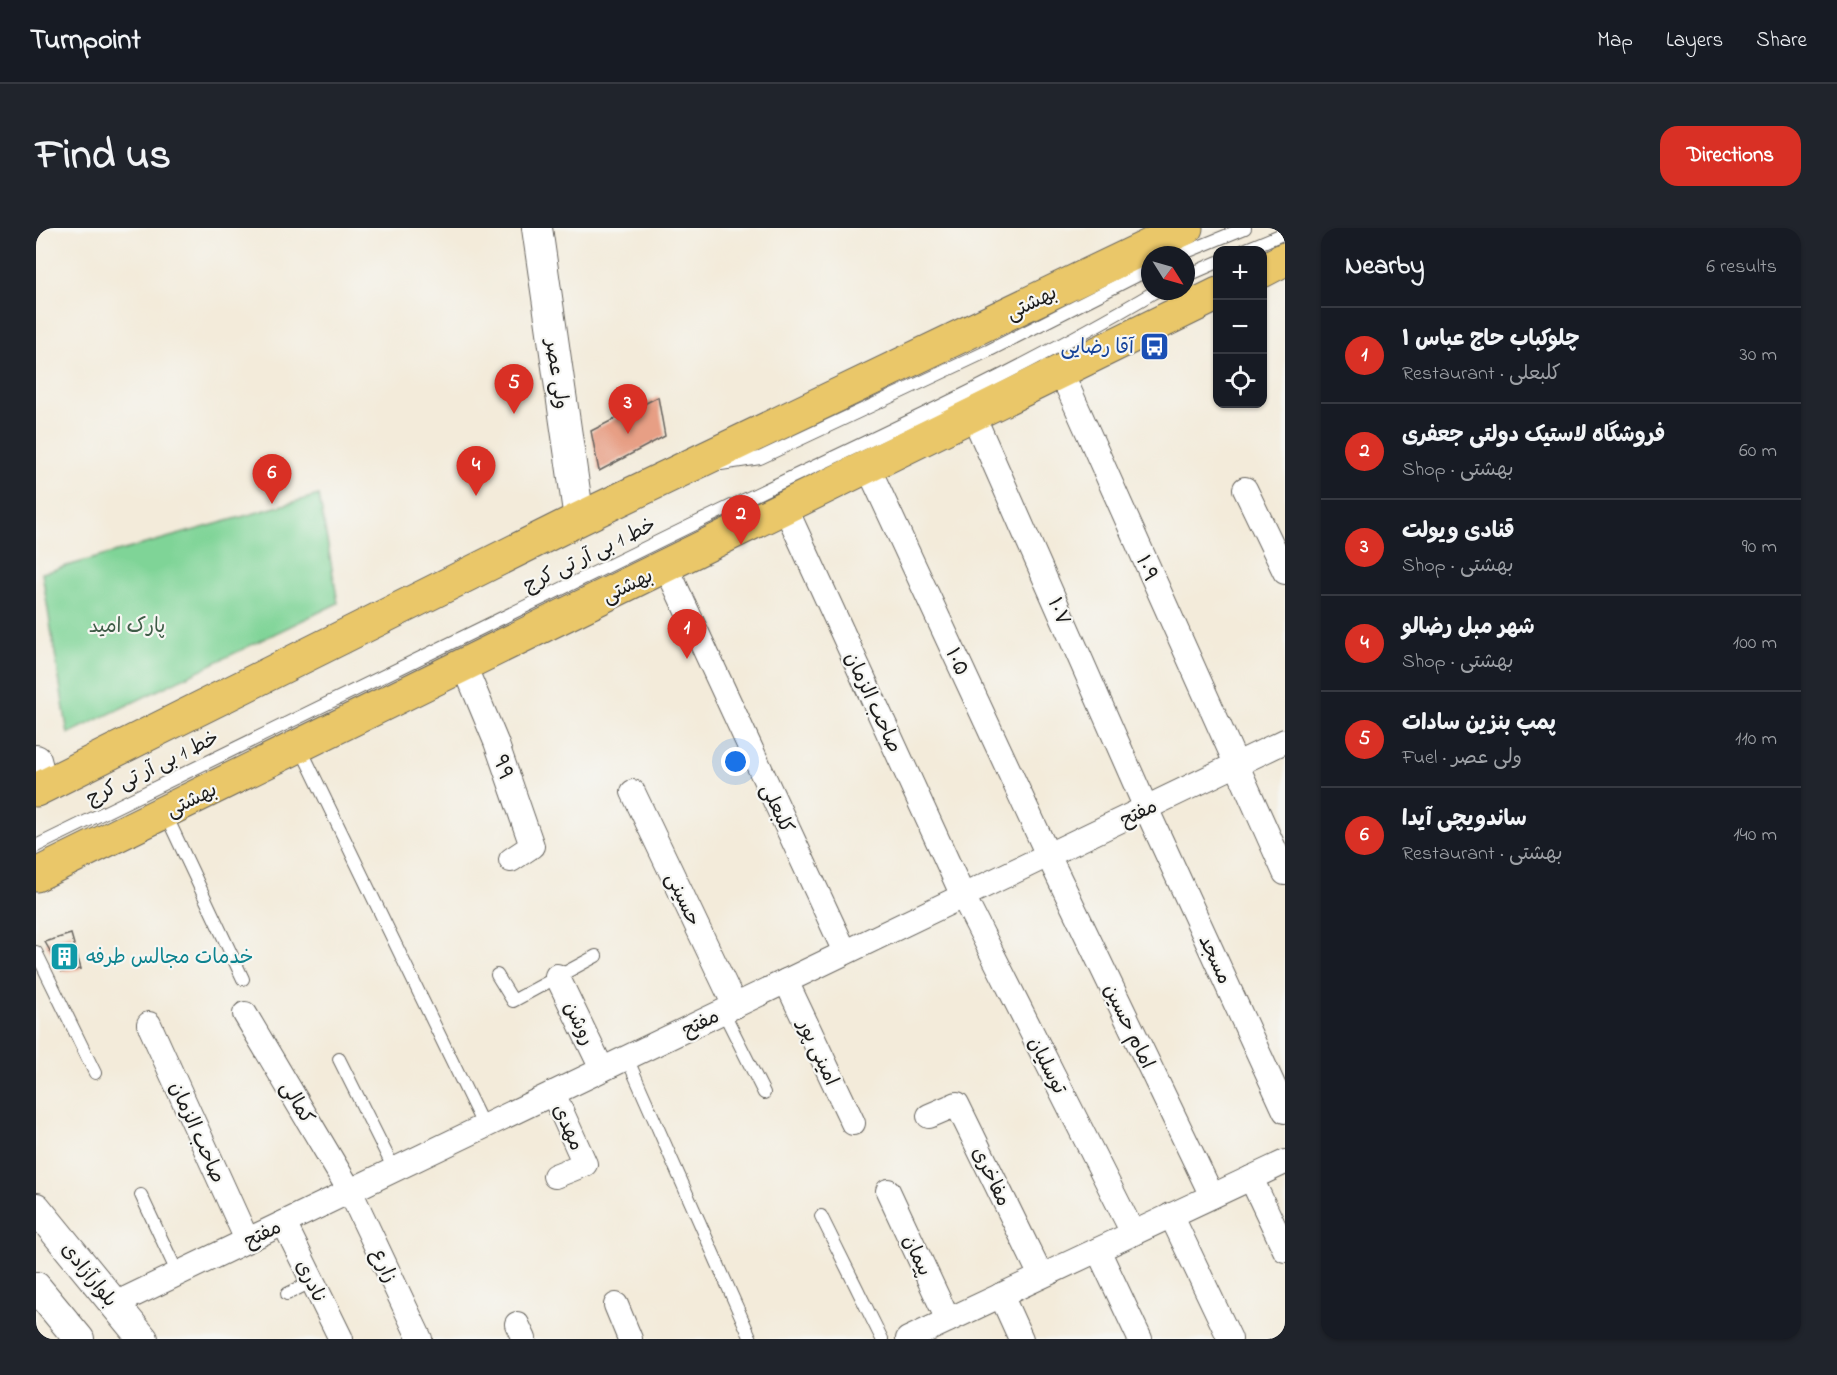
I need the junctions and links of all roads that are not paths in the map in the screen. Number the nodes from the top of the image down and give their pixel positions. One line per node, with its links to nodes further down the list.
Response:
1 (537, 228): 20 (street, ولی عصر)
2 (1186, 228): 17 (main road, بهشتی)
3 (1245, 228): 6 (lane)
4 (1285, 233): 5 (lane)
5 (1254, 246)
6 (1195, 248)
7 (1285, 259): 9 (main road)
8 (1213, 264): 10 (lane)
9 (1267, 269)
10 (1195, 272)
11 (1141, 274): 17 (lane)
12 (1213, 296): 14 (main road, بهشتی)
13 (1141, 300): 31 (lane, خط 1 بی آر تی کرج)
14 (1061, 372): 15 (main road, بهشتی); 26 (street, ۱۰۹)
15 (973, 415): 16 (main road, بهشتی); 29 (street, ۱۰۷)
16 (867, 467): 19 (main road, بهشتی); 32 (street, ۱۰۵)
17 (679, 471): 20 (main road, بهشتی)
18 (1245, 489): 22 (street)
19 (785, 507): 21 (main road, بهشتی); 36 (street, صاحب الزمان)
20 (579, 519): 27 (main road, بهشتی)
21 (666, 566): 23 (main road, بهشتی); 38 (street, کلبعلی)
22 (1285, 572)
23 (464, 664): 25 (main road, بهشتی); 33 (street, ۹۹)
24 (1285, 741): 26 (street, مفتح)
25 (299, 746): 30 (main road, بهشتی); 56 (lane)
26 (1236, 764): 29 (street, مفتح); 34 (street, ۱۰۹)
27 (38, 779)
28 (633, 792): 44 (street, حسینی)
29 (1146, 808): 32 (street, مفتح); 53 (street, مسجد)
30 (165, 812): 35 (main road, بهشتی); 42 (lane)
31 (36, 846)
32 (1048, 855): 36 (street, مفتح); 64 (street, امام حسین)
33 (511, 860)
34 (1285, 873)
35 (36, 875)
36 (963, 896): 38 (street, مفتح); 69 (street, توسلیان)
37 (36, 952): 50 (lane)
38 (845, 952): 43 (street, مفتح)
39 (596, 956): 41 (lane)
40 (497, 975): 41 (lane)
41 (557, 976): 49 (street, روشن)
42 (243, 979)
43 (786, 981): 44 (street, مفتح); 55 (street, امینی پور)
44 (729, 1009): 47 (street, مفتح); 52 (lane)
45 (245, 1014): 61 (street, کمالی)
46 (149, 1024): 70 (street, صاحب الزمان)
47 (627, 1058): 49 (street, مفتح); 88 (lane)
48 (339, 1059): 58 (lane)
49 (602, 1069): 51 (street, مفتح)
50 (95, 1073)
51 (553, 1093): 56 (street, مفتح); 59 (street, مهدی)
52 (764, 1093)
53 (1285, 1111)
54 (929, 1116): 74 (street, مفاخری)
55 (853, 1123)
56 (484, 1127): 58 (street, مفتح)
57 (1285, 1162): 60 (street)
58 (394, 1170): 61 (street, مفتح)
59 (555, 1176)
60 (1251, 1178): 64 (street); 72 (street)
61 (350, 1191): 68 (street, مفتح); 86 (street, زارع)
62 (888, 1191): 81 (street, پیمان)
63 (141, 1195): 73 (lane)
64 (1212, 1196): 66 (street)
65 (36, 1208): 79 (street, بلوارآزادی)
66 (1171, 1215): 69 (street); 92 (street)
67 (821, 1216): 89 (lane)
68 (284, 1223): 70 (street, مفتح); 75 (street, نادری)
69 (1133, 1233): 71 (street)
70 (247, 1240): 73 (street, مفتح)
71 (1098, 1250): 74 (street); 91 (street)
72 (1285, 1250)
73 (178, 1274): 79 (street, مفتح)
74 (1041, 1276): 78 (street)
75 (313, 1281): 77 (lane); 85 (street, نادری)
76 (36, 1287): 83 (street)
77 (288, 1294)
78 (1001, 1295): 81 (street); 90 (street)
79 (115, 1304): 84 (street, بلوارآزادی)
80 (616, 1305): 87 (street)
81 (948, 1320): 82 (street)
82 (915, 1338)
83 (79, 1339)
84 (143, 1339)
85 (341, 1339)
86 (420, 1339)
87 (630, 1339)
88 (751, 1339)
89 (882, 1339)
90 (1021, 1339)
91 (1140, 1339)
92 (1230, 1339)

